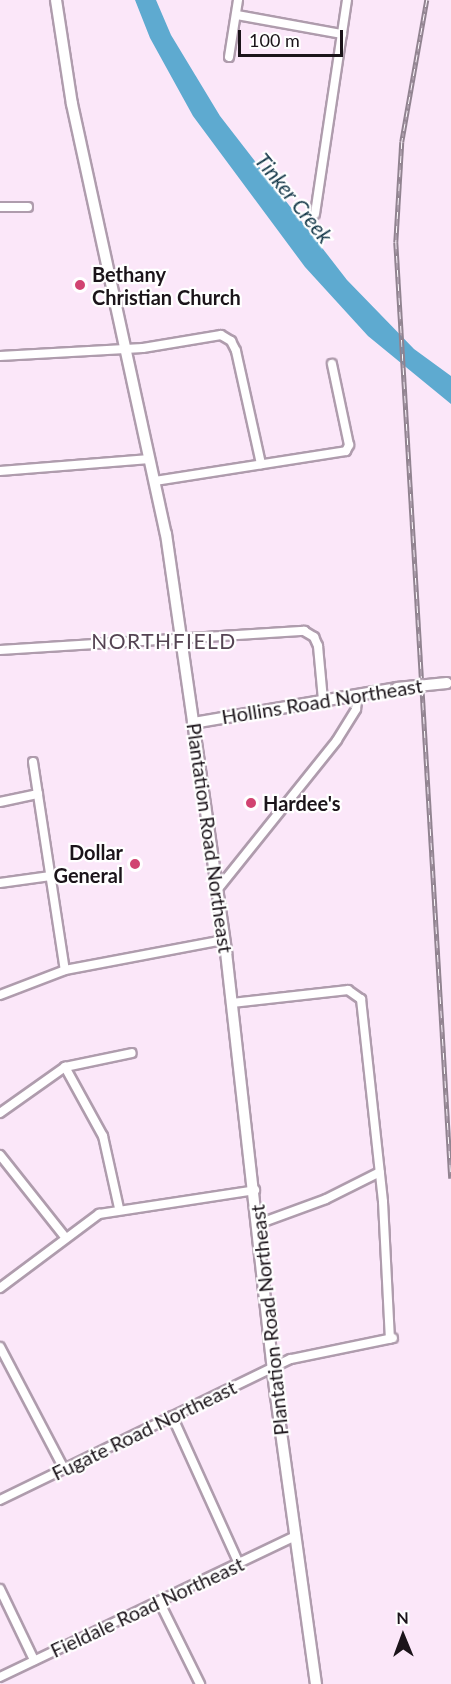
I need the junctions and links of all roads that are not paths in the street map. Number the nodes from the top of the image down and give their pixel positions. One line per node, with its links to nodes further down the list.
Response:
1 (56, 0): 10 (main road, Plantation Road Northeast)
2 (238, 0): 4 (street)
3 (347, 0): 5 (street)
4 (237, 15): 5 (street); 6 (street)
5 (342, 34): 9 (street)
6 (229, 57)
7 (0, 207): 8 (street)
8 (28, 207)
9 (315, 214)
10 (125, 349): 11 (street); 13 (main road, Plantation Road Northeast); 14 (street)
11 (0, 356)
12 (332, 364): 14 (street)
13 (150, 459): 15 (street); 16 (main road, Plantation Road Northeast)
14 (261, 464): 16 (street)
15 (0, 471)
16 (155, 481): 17 (main road, Plantation Road Northeast)
17 (181, 636): 18 (street); 21 (street); 22 (main road, Plantation Road Northeast)
18 (0, 650)
19 (449, 683): 20 (main road, Hollins Road Northeast, bridge)
20 (358, 694): 21 (main road, Hollins Road Northeast); 28 (street)
21 (323, 700): 22 (main road, Hollins Road Northeast)
22 (193, 723): 28 (main road, Plantation Road Northeast)
23 (33, 762): 24 (street)
24 (38, 794): 25 (street); 26 (street)
25 (0, 802)
26 (51, 876): 27 (street); 30 (street)
27 (0, 883)
28 (217, 890): 29 (main road, Plantation Road Northeast)
29 (224, 939): 30 (street); 32 (main road, Plantation Road Northeast)
30 (65, 970): 31 (street)
31 (0, 995)
32 (232, 1003): 37 (street); 38 (main road, Plantation Road Northeast)
33 (132, 1053): 34 (street)
34 (65, 1068): 35 (street); 39 (street)
35 (0, 1113)
36 (0, 1155): 41 (street)
37 (380, 1172): 40 (street); 44 (street, Fugate Road Northeast)
38 (255, 1190): 39 (street); 40 (main road, Plantation Road Northeast)
39 (119, 1208): 41 (street)
40 (258, 1224): 44 (main road, Plantation Road Northeast)
41 (65, 1237): 42 (street)
42 (0, 1288)
43 (0, 1347): 46 (street)
44 (273, 1367): 45 (street, Fugate Road Northeast); 48 (main road, Plantation Road Northeast)
45 (172, 1416): 46 (street, Fugate Road Northeast); 49 (street)
46 (64, 1469): 47 (street, Fugate Road Northeast)
47 (0, 1500)
48 (295, 1536): 49 (street, Fieldale Road Northeast); 55 (main road, Plantation Road Northeast)
49 (239, 1564): 51 (street, Fieldale Road Northeast)
50 (0, 1589): 52 (street)
51 (159, 1601): 52 (street, Fieldale Road Northeast); 54 (street)
52 (34, 1660): 53 (street, Fieldale Road Northeast)
53 (0, 1677)
54 (200, 1684)
55 (316, 1684)

